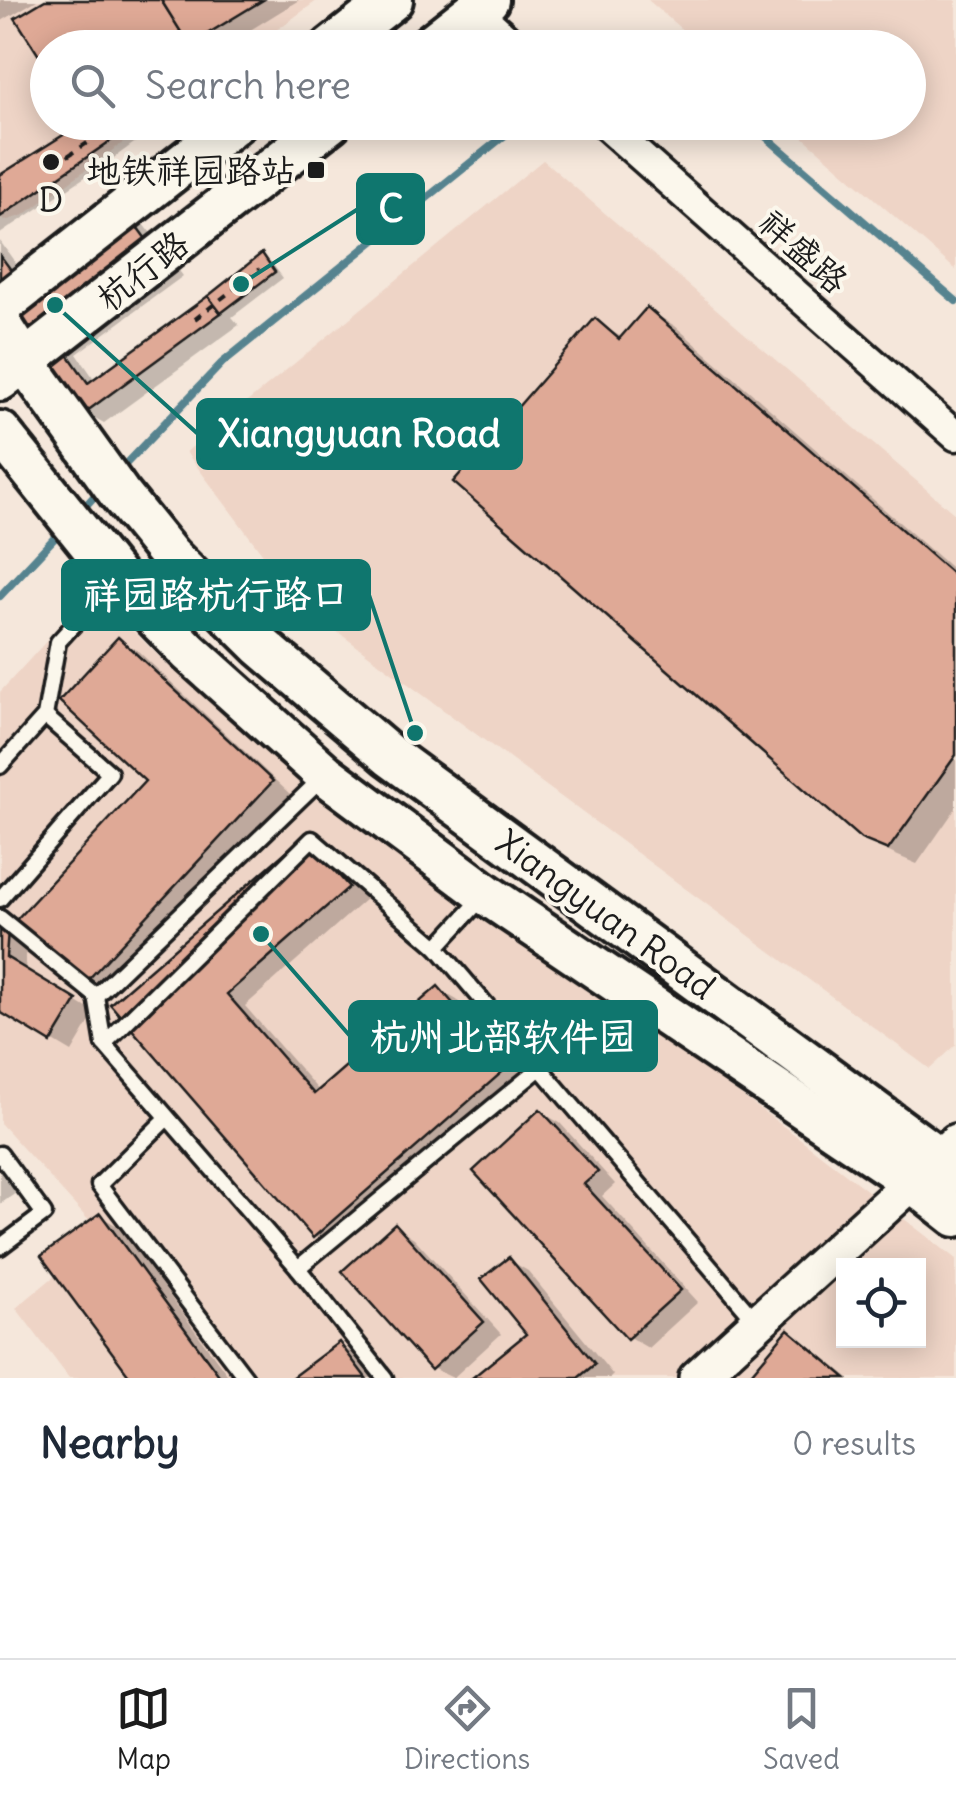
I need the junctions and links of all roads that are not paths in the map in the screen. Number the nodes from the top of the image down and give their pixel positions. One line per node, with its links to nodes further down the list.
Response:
1 (392, 0): 3 (main road)
2 (481, 5): 4 (main road); 5 (street)
3 (354, 30)
4 (450, 30)
5 (502, 30)
6 (213, 140): 9 (main road, 杭行路)
7 (308, 140): 11 (main road, 杭行路)
8 (622, 140): 13 (street, 祥盛路)
9 (0, 307)
10 (0, 323): 11 (main road, Xiangyuan Road)
11 (12, 371): 27 (main road, Xiangyuan Road)
12 (0, 432): 14 (main road, Xiangyuan Road)
13 (956, 436)
14 (116, 578): 15 (lane); 17 (main road, Xiangyuan Road)
15 (45, 716): 16 (lane); 19 (lane)
16 (0, 766)
17 (325, 774): 18 (main road, Xiangyuan Road); 22 (lane)
18 (486, 894): 21 (lane); 27 (main road, Xiangyuan Road)
19 (0, 899)
20 (0, 918): 22 (lane)
21 (437, 946): 23 (lane); 24 (lane)
22 (96, 996): 23 (lane)
23 (104, 1044): 25 (lane)
24 (540, 1068): 30 (lane); 31 (lane)
25 (166, 1118): 30 (lane); 32 (lane)
26 (0, 1154): 29 (lane)
27 (941, 1163): 28 (main road, Xiangyuan Road); 31 (street)
28 (956, 1216)
29 (0, 1247)
30 (298, 1268): 33 (lane)
31 (758, 1324): 34 (street)
32 (246, 1378)
33 (385, 1378)
34 (698, 1378)

